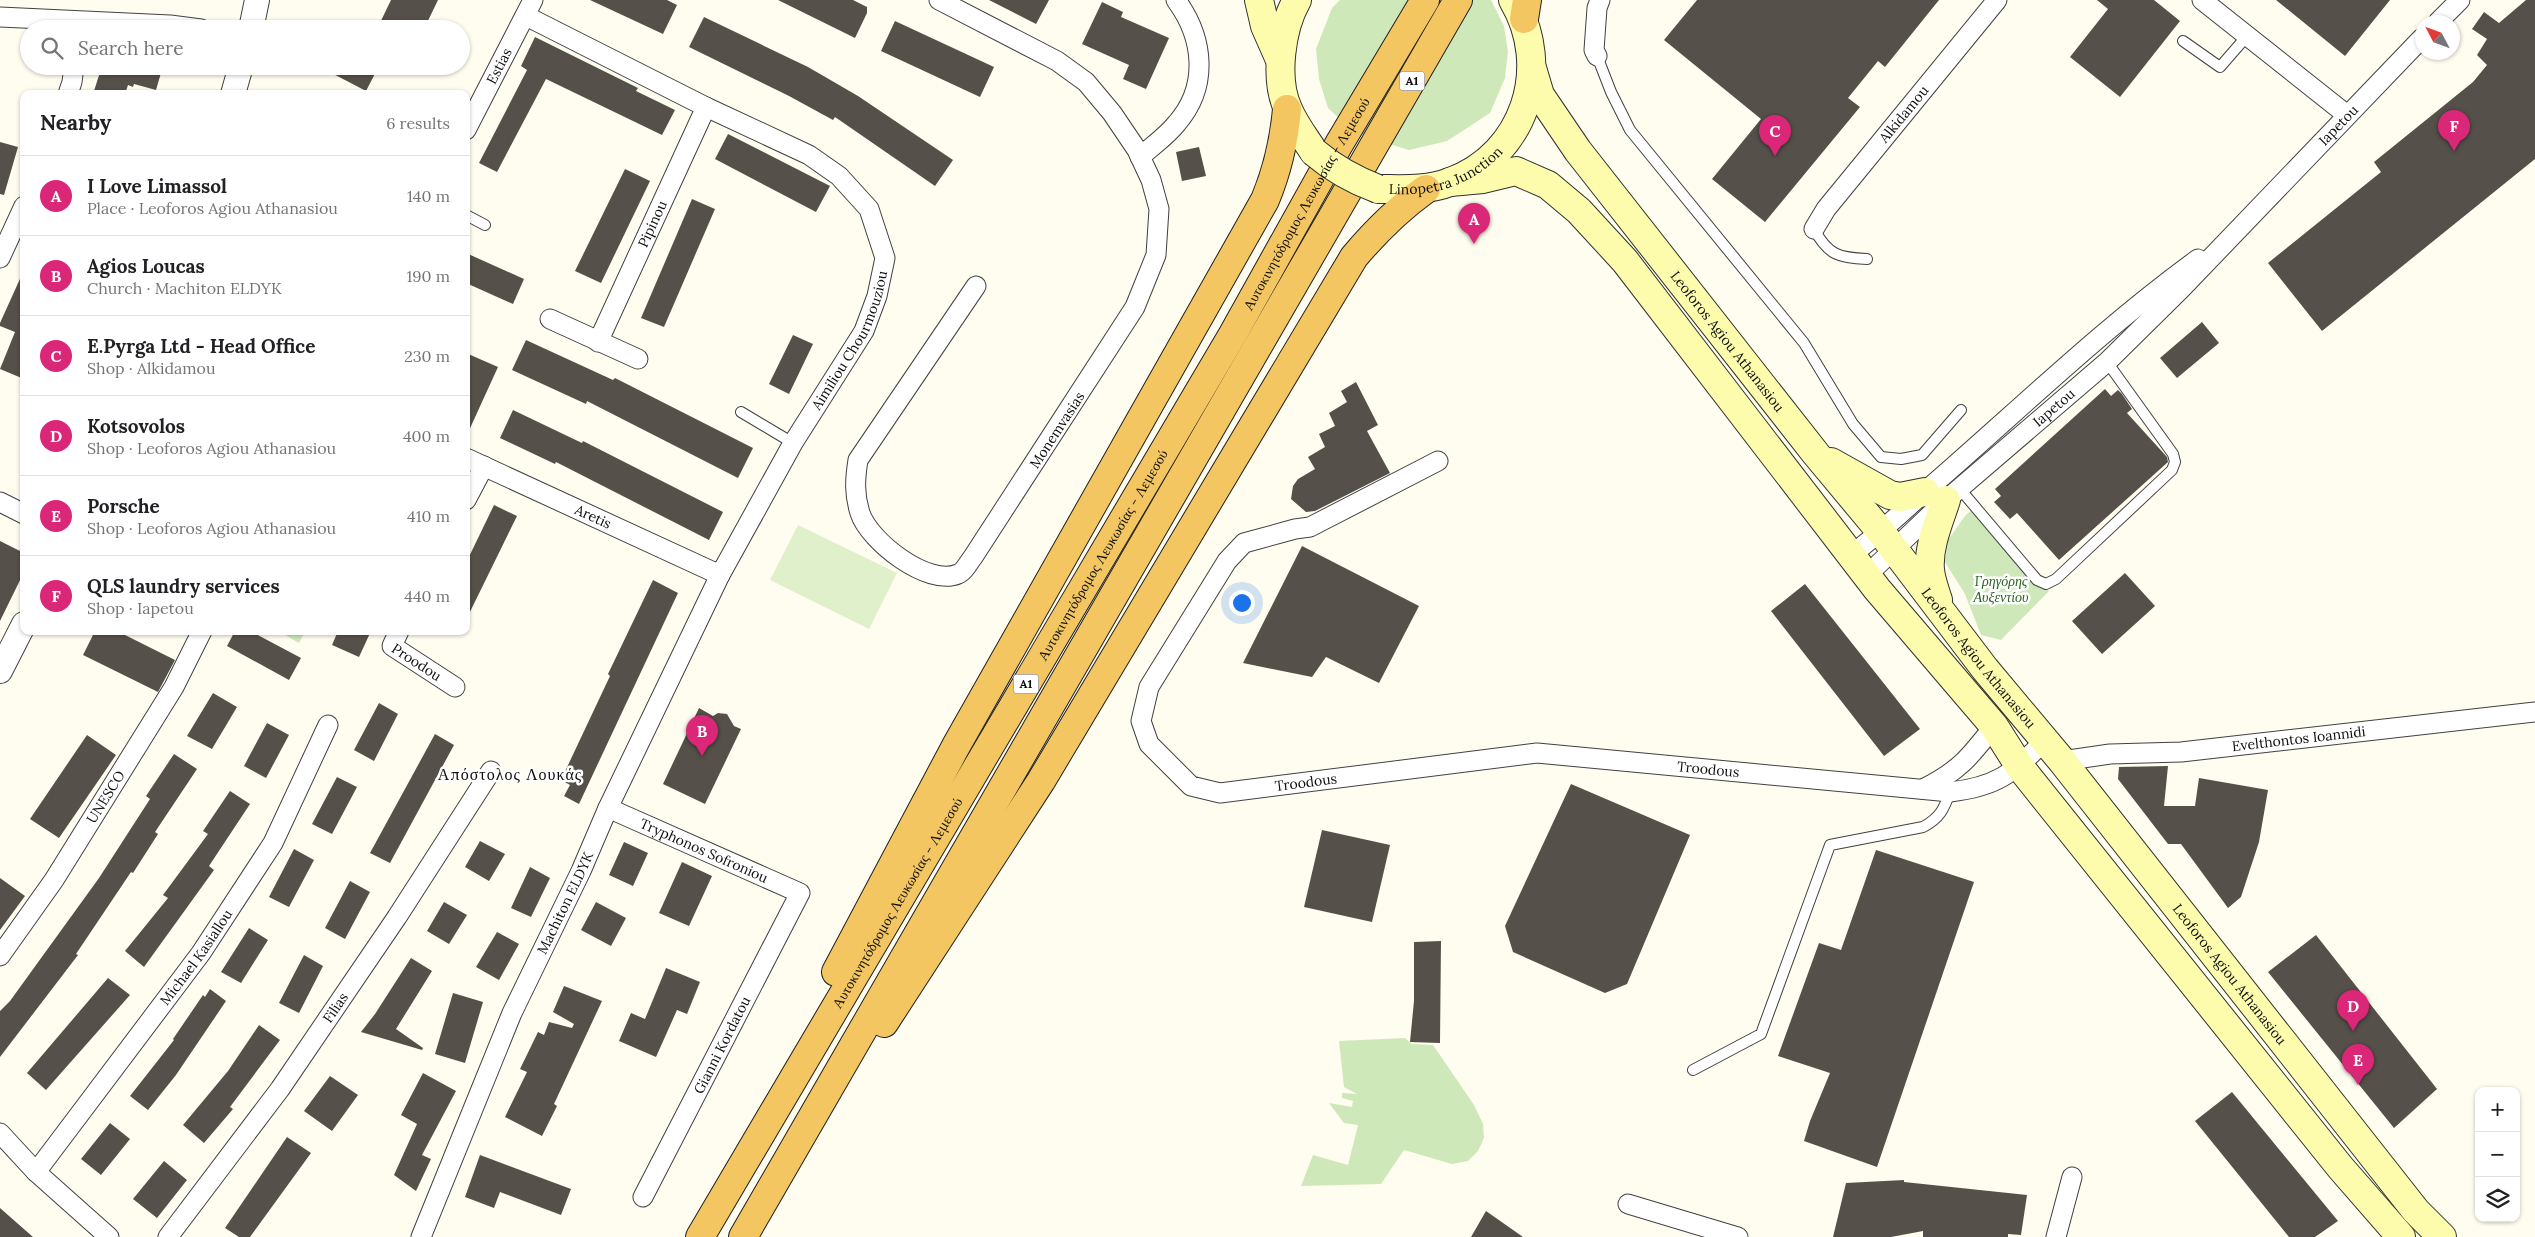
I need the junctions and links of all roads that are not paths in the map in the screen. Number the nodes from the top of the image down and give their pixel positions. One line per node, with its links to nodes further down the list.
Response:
1 (257, 0): 17 (street)
2 (939, 0): 32 (street, Monemvasias)
3 (1176, 0): 32 (street)
4 (1259, 0): 22 (main road)
5 (1298, 0): 22 (main road, Linopetra Junction)
6 (1425, 0): 81 (highway, Αυτοκινητόδρομος Λευκωσίας - Λεμεσού / A1)
7 (1458, 0): 83 (highway, Αυτοκινητόδρομος Λευκωσίας - Λεμεσού / A1)
8 (1600, 0): 21 (street)
9 (1997, 0): 37 (street, Alkidamou)
10 (2202, 0): 18 (street)
11 (2460, 0): 14 (street)
12 (1521, 6): 23 (main road, Linopetra Junction)
13 (529, 8): 28 (street, Aimiliou Chourmouziou); 31 (street, Estias)
14 (2445, 15)
15 (0, 17): 16 (street)
16 (29, 20)
17 (253, 20)
18 (2247, 36): 19 (lane); 30 (street)
19 (2183, 41)
20 (2415, 45): 30 (street, Iapetou)
21 (1597, 56): 46 (lane)
22 (1282, 63): 29 (main road, Linopetra Junction)
23 (1532, 68): 33 (main road, Linopetra Junction); 49 (main road, Leoforos Agiou Athanasiou)
24 (73, 75): 26 (street)
25 (238, 75): 27 (street)
26 (69, 90)
27 (234, 90)
28 (706, 106): 43 (street, Pipinou); 48 (street, Aimiliou Chourmouziou)
29 (1287, 109): 33 (main road, Linopetra Junction, bridge); 81 (highway)
30 (2346, 115): 38 (street, Iapetou)
31 (470, 122)
32 (1140, 157): 41 (street, Monemvasias)
33 (1438, 186): 58 (main road); 83 (highway)
34 (20, 215): 39 (street)
35 (470, 217): 36 (lane)
36 (485, 225)
37 (1814, 229): 40 (lane)
38 (2233, 233): 45 (street, Iapetou); 54 (street, Iapetou)
39 (0, 258)
40 (1867, 259)
41 (976, 286)
42 (550, 319): 43 (street)
43 (598, 342): 44 (street)
44 (638, 359)
45 (2107, 362): 54 (street, Iapetou); 54 (lane)
46 (1961, 410)
47 (742, 412): 48 (lane)
48 (793, 443): 59 (street, Aimiliou Chourmouziou)
49 (1816, 454): 54 (main road); 57 (main road, Leoforos Agiou Athanasiou)
50 (470, 460): 52 (street, Aretis)
51 (1438, 461): 73 (street, Troodous)
52 (484, 466): 53 (street); 59 (street, Aretis)
53 (470, 492)
54 (1943, 494): 57 (street, Iapetou); 60 (main road)
55 (0, 502): 56 (street)
56 (20, 512)
57 (1888, 541): 58 (street, Iapetou); 58 (street, Iapetou); 60 (main road, Leoforos Agiou Athanasiou)
58 (1859, 565): 68 (main road)
59 (720, 575): 75 (street, Machiton ELDYK)
60 (1941, 610): 69 (main road, Leoforos Agiou Athanasiou)
61 (20, 632): 64 (street)
62 (200, 635): 77 (street, UNESCO)
63 (397, 635): 65 (street, Proodou)
64 (0, 671)
65 (455, 687)
66 (2535, 712): 70 (street, Evelthontos Ioannidi)
67 (328, 725): 80 (street, Michael Kasiallou)
68 (1994, 726): 71 (main road); 73 (street)
69 (2044, 741): 70 (main road, Leoforos Agiou Athanasiou); 71 (street, Troodous)
70 (2062, 761): 86 (main road, Leoforos Agiou Athanasiou)
71 (2020, 767): 74 (street, Troodous); 87 (main road)
72 (491, 771): 89 (street, Filias)
73 (1922, 790): 74 (street, Troodous)
74 (1950, 792): 78 (lane)
75 (608, 808): 76 (street, Tryphonos Sofroniou); 90 (street, Machiton ELDYK)
76 (800, 893): 84 (street, Gianni Kordatou)
77 (0, 956)
78 (1693, 1070)
79 (0, 1133): 80 (street)
80 (36, 1172): 88 (street)
81 (734, 1177): 91 (highway, Αυτοκινητόδρομος Λευκωσίας - Λεμεσού / A1)
82 (2072, 1177): 94 (street)
83 (767, 1193): 92 (highway, Αυτοκινητόδρομος Λευκωσίας - Λεμεσού / A1)
84 (643, 1197)
85 (1628, 1204): 93 (street)
86 (2416, 1211): 87 (street); 95 (main road, Leoforos Agiou Athanasiou)
87 (2393, 1235)
88 (109, 1237)
89 (168, 1237)
90 (421, 1237)
91 (700, 1237)
92 (743, 1237)
93 (1738, 1237)
94 (2056, 1237)
95 (2442, 1237)

